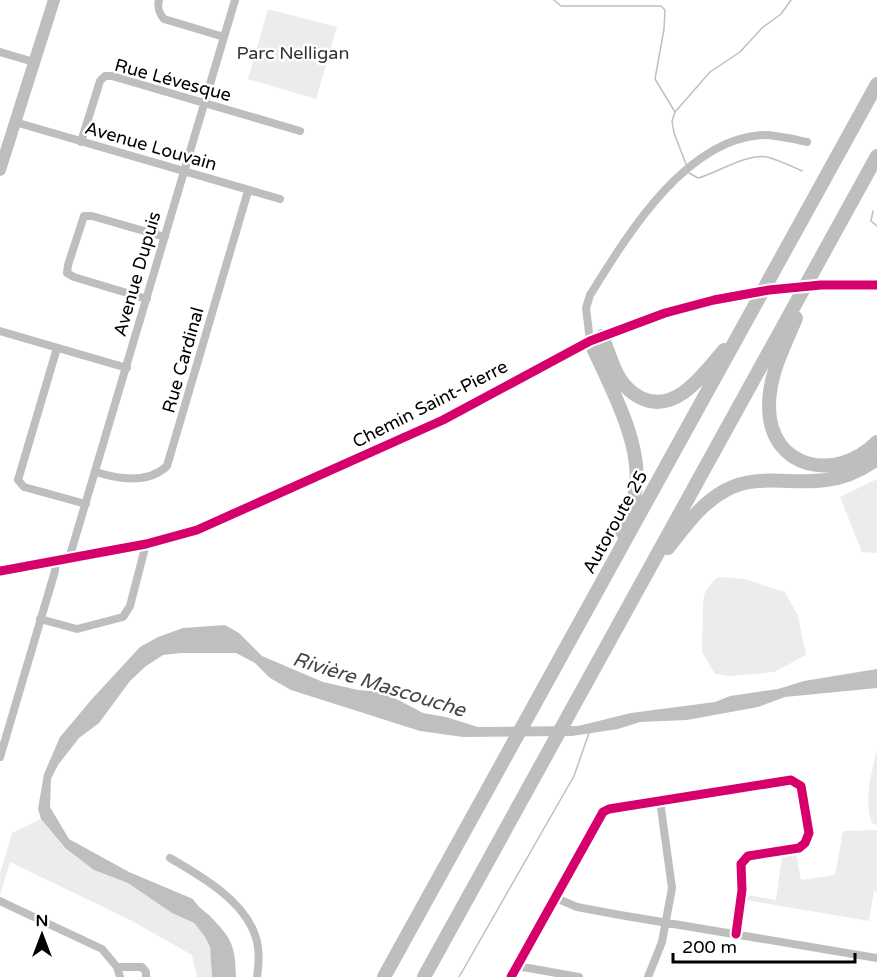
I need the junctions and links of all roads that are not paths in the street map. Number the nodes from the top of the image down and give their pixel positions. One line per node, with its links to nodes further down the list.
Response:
1 (54, 0): 6 (main road)
2 (159, 0): 4 (street)
3 (235, 0): 4 (street, Avenue Dupuis)
4 (224, 37): 8 (street, Avenue Dupuis)
5 (0, 52): 6 (street)
6 (34, 63): 9 (main road)
7 (877, 84): 22 (highway, Autoroute 25)
8 (204, 103): 10 (street, Rue Lévesque); 11 (street, Rue Lévesque); 15 (street, Avenue Dupuis)
9 (15, 122): 11 (street, Avenue Louvain); 14 (main road)
10 (300, 131)
11 (81, 142): 15 (street, Avenue Louvain)
12 (807, 142): 24 (street)
13 (877, 156): 19 (highway)
14 (0, 170)
15 (184, 171): 16 (street, Avenue Louvain); 18 (street, Avenue Dupuis)
16 (248, 191): 17 (street, Avenue Louvain); 29 (street, Rue Cardinal)
17 (280, 199)
18 (165, 237): 21 (street, Avenue Dupuis); 21 (street)
19 (818, 263): 27 (highway); 36 (highway)
20 (877, 285): 24 (street, Chemin Saint-Pierre)
21 (147, 299): 26 (street, Avenue Dupuis)
22 (741, 330): 24 (highway); 35 (highway, Autoroute 25)
23 (0, 331): 25 (street)
24 (594, 335): 31 (street, Chemin Saint-Pierre); 35 (highway)
25 (57, 348): 26 (street); 30 (street)
26 (127, 368): 29 (street, Avenue Dupuis)
27 (877, 441)
28 (877, 459): 36 (highway)
29 (96, 471): 30 (street, Avenue Dupuis)
30 (86, 504): 32 (street, Avenue Dupuis)
31 (146, 544): 32 (street, Chemin Saint-Pierre); 37 (street)
32 (71, 557): 33 (street, Chemin Saint-Pierre)
33 (56, 560): 34 (street, Chemin Saint-Pierre); 37 (street)
34 (0, 571)
35 (602, 582): 52 (highway, Autoroute 25)
36 (641, 583): 53 (highway)
37 (40, 619): 38 (street)
38 (3, 735): 39 (street)
39 (0, 757)
40 (660, 801): 42 (street); 44 (street); 45 (street)
41 (170, 858): 51 (street)
42 (556, 898): 44 (street); 47 (street)
43 (0, 902): 48 (street)
44 (666, 922): 45 (street); 56 (street)
45 (736, 934): 46 (street)
46 (877, 958)
47 (517, 966): 54 (street); 55 (street)
48 (117, 967): 49 (street); 50 (street)
49 (120, 977)
50 (146, 977)
51 (257, 977)
52 (384, 977)
53 (424, 977)
54 (511, 977)
55 (579, 977)
56 (648, 977)

